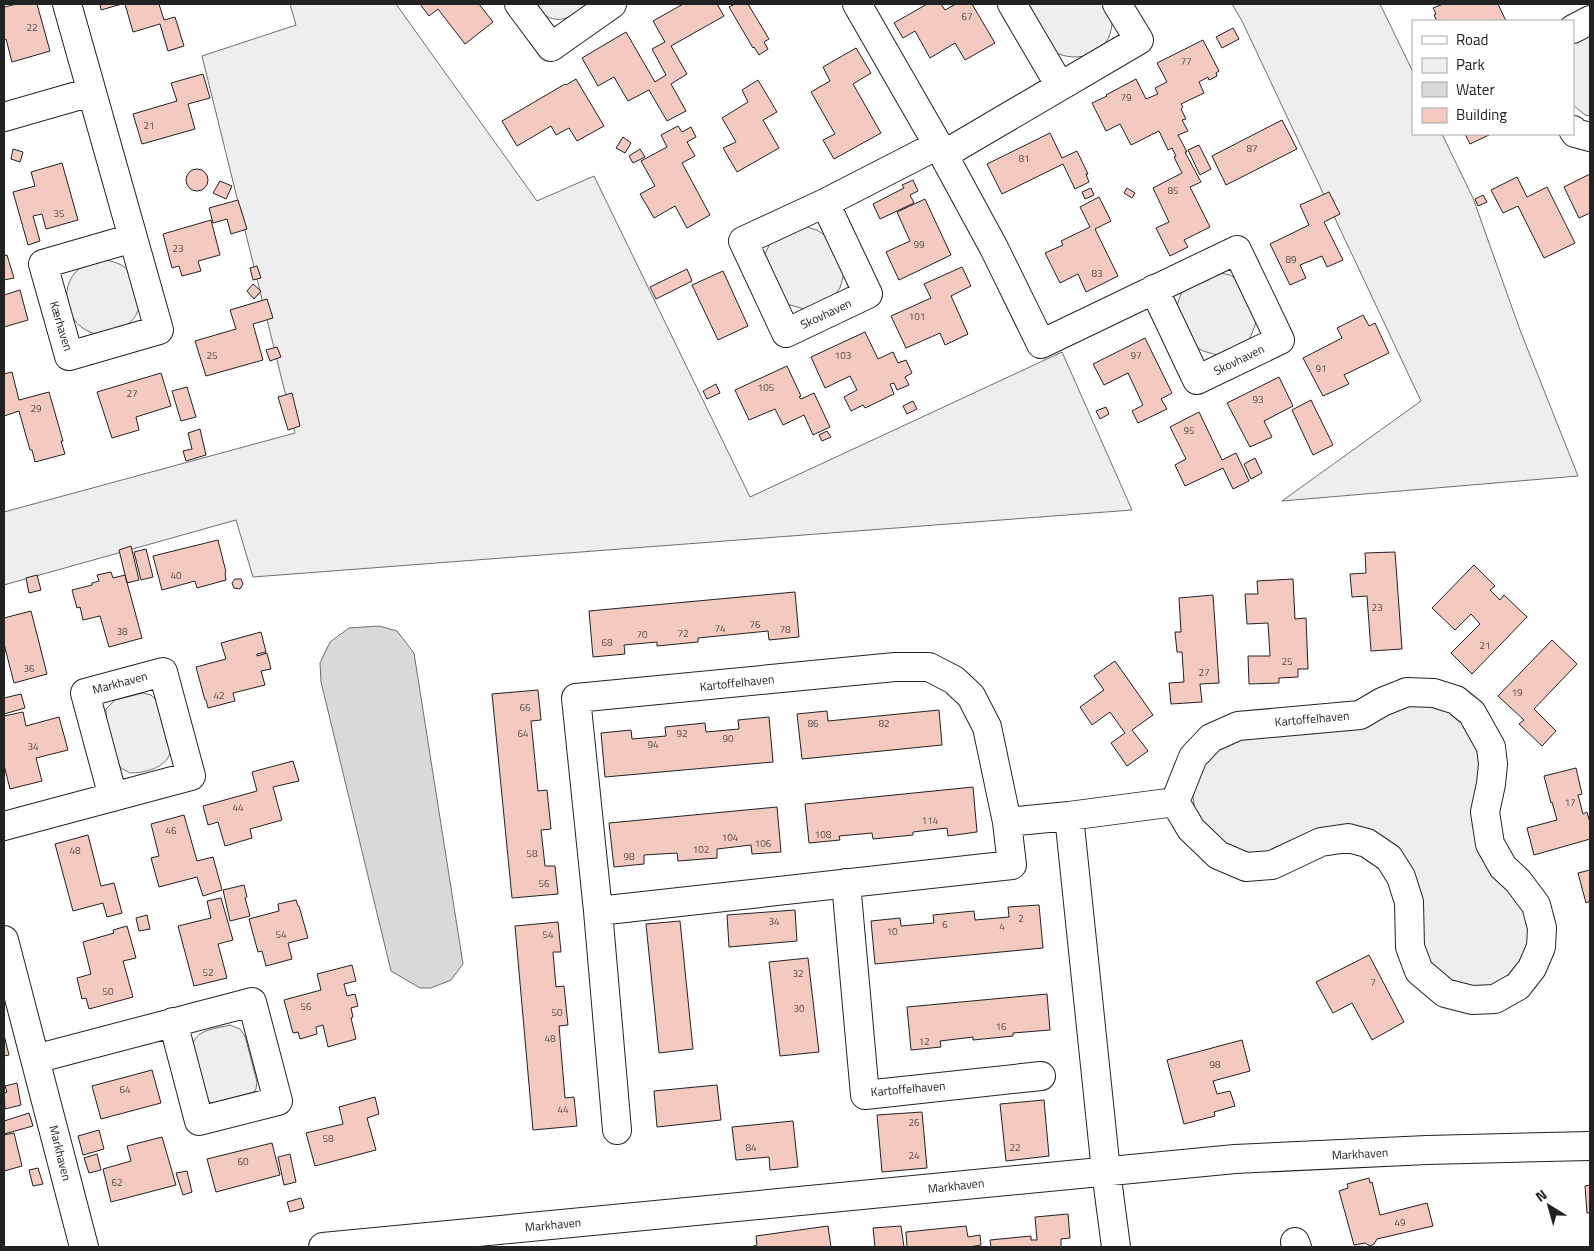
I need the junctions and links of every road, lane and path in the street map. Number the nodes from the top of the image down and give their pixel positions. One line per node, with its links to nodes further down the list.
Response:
1 (67, 4): 10 (street, Kærhaven)
2 (519, 4): 3 (street)
3 (612, 4)
4 (857, 4): 14 (street, Skovhaven)
5 (1012, 4): 9 (street)
6 (1117, 4): 9 (street, Skovhaven)
7 (1590, 20): 8 (street)
8 (1574, 28)
9 (1060, 86): 14 (street, Skovhaven)
10 (91, 92): 11 (street); 16 (street, Kærhaven)
11 (4, 117)
12 (1574, 132): 13 (street)
13 (1590, 137)
14 (941, 150): 15 (street, Skovhaven); 17 (street, Skovhaven)
15 (826, 203): 15 (street, Skovhaven)
16 (133, 238): 16 (street, Kærhaven)
17 (1154, 289): 17 (street, Skovhaven)
18 (113, 797): 18 (street, Markhaven); 22 (street, Markhaven)
19 (1175, 802): 19 (street, Kartoffelhaven); 20 (street)
20 (1069, 816): 21 (street); 32 (street)
21 (1007, 822): 23 (street, Kartoffelhaven); 24 (street, Kartoffelhaven)
22 (4, 826)
23 (846, 883): 24 (street, Kartoffelhaven); 29 (street, Kartoffelhaven)
24 (598, 911): 30 (street, Kartoffelhaven)
25 (4, 940): 26 (street, Markhaven)
26 (12, 1003): 28 (street, Markhaven)
27 (172, 1022): 27 (street); 28 (street)
28 (35, 1059): 33 (street, Markhaven)
29 (1042, 1076)
30 (617, 1130)
31 (1590, 1146): 32 (street, Markhaven)
32 (1106, 1171): 34 (street, Markhaven); 35 (street)
33 (84, 1247)
34 (324, 1247)
35 (1116, 1247)

